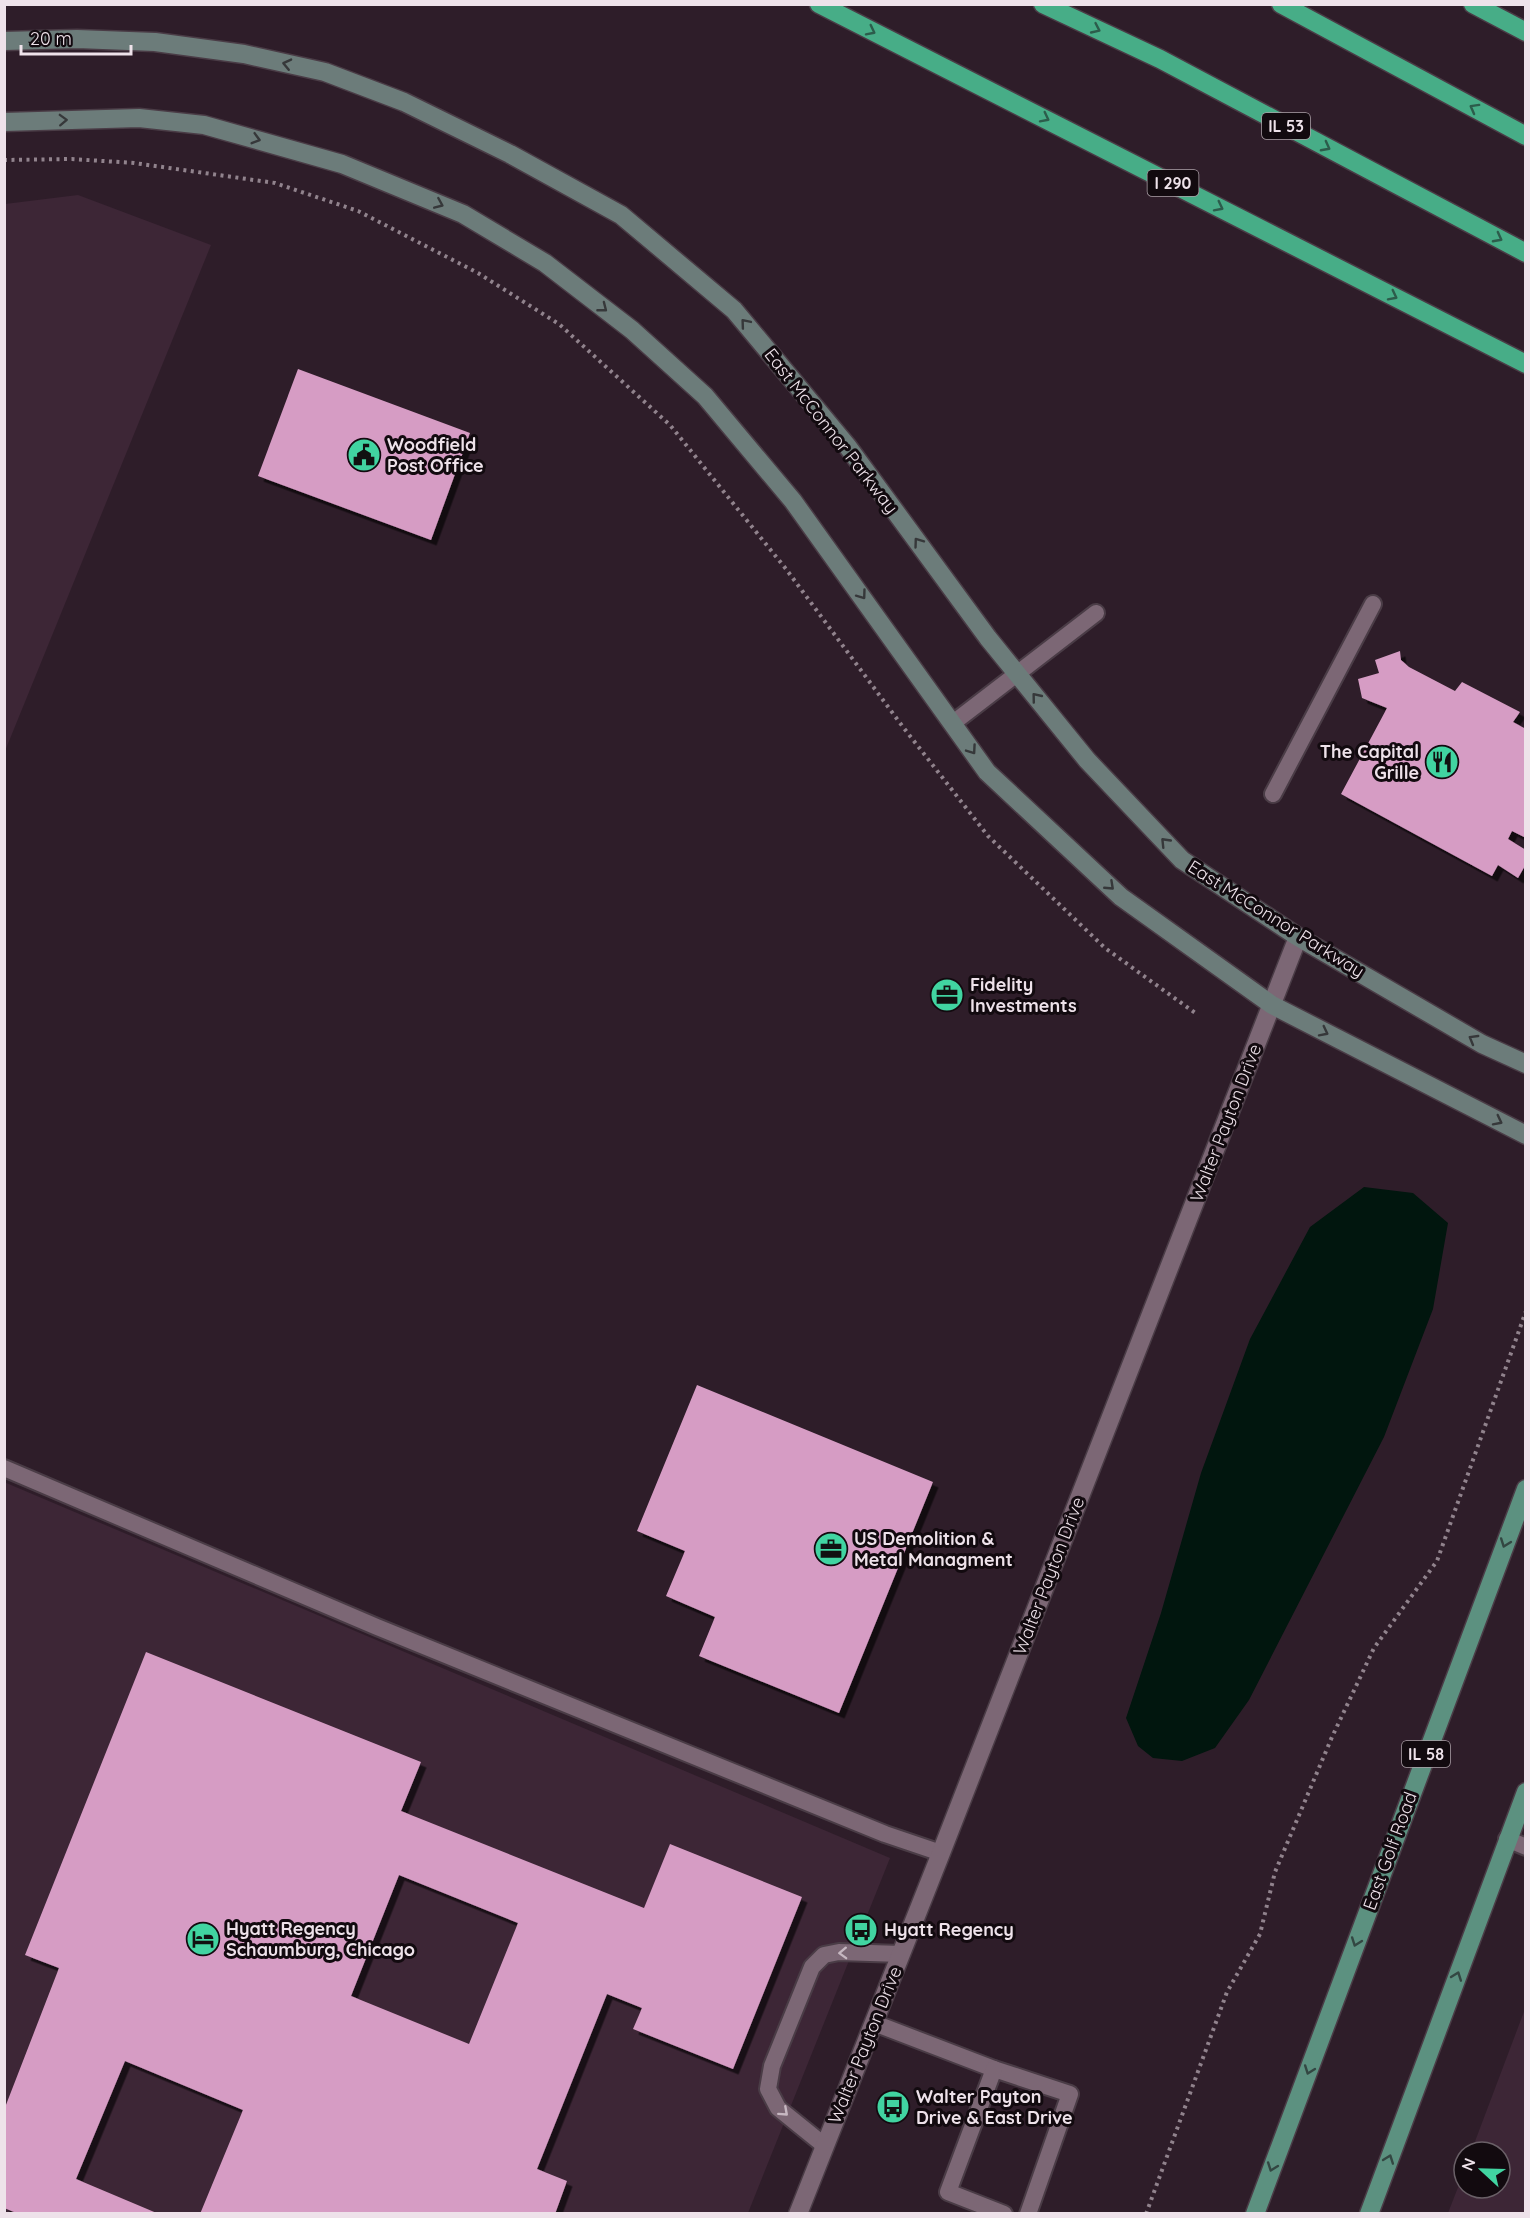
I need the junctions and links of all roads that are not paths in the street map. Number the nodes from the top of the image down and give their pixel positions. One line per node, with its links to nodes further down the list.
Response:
1 (819, 4): 10 (highway, I 290, one-way to 10)
2 (1043, 4): 9 (highway, IL 53, one-way to 9)
3 (1281, 4): 8 (highway, one-way to 3)
4 (1473, 4): 5 (highway)
5 (1526, 32)
6 (4, 41): 13 (street, East McConnor Parkway, one-way to 6)
7 (4, 122): 14 (street, one-way to 14)
8 (1526, 136)
9 (1526, 253)
10 (1526, 364)
11 (1373, 604): 15 (lane)
12 (1096, 613): 13 (lane)
13 (1016, 673): 14 (lane); 16 (street, East McConnor Parkway, one-way to 13)
14 (953, 723): 17 (street, one-way to 17)
15 (1274, 794)
16 (1298, 937): 17 (street, Walter Payton Drive); 18 (street, East McConnor Parkway, one-way to 16)
17 (1272, 1005): 19 (street, one-way to 19); 25 (street, Walter Payton Drive)
18 (1526, 1064)
19 (1526, 1135)
20 (4, 1468): 25 (lane)
21 (1526, 1489): 33 (main road, East Golf Road / IL 58, one-way to 33)
22 (1526, 1792): 23 (main road)
23 (1507, 1839): 24 (lane); 34 (main road, one-way to 23)
24 (1526, 1847)
25 (941, 1853): 26 (street, Walter Payton Drive)
26 (901, 1954): 27 (street, Walter Payton Drive); 29 (lane, one-way to 29)
27 (874, 2023): 28 (lane); 29 (street, Walter Payton Drive)
28 (994, 2069): 31 (lane); 32 (lane)
29 (825, 2145): 30 (street, Walter Payton Drive)
30 (798, 2214)
31 (1004, 2214)
32 (1028, 2214)
33 (1255, 2214)
34 (1369, 2214)

